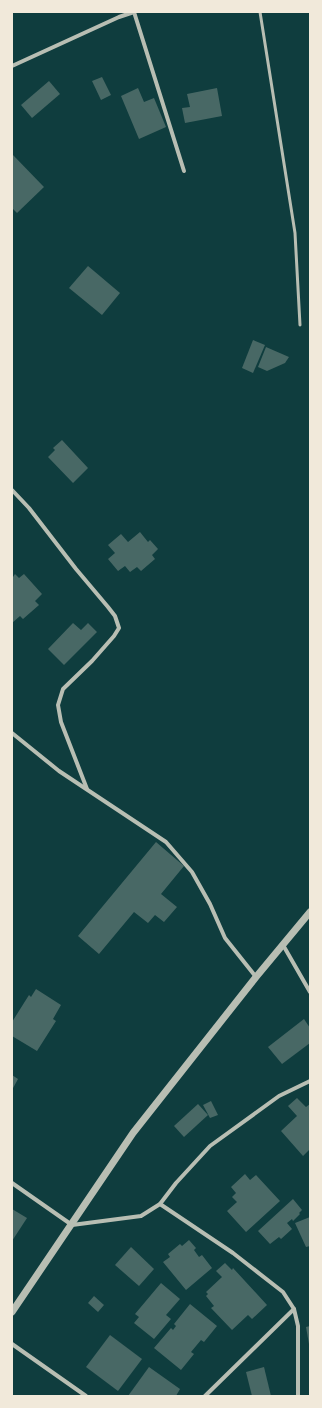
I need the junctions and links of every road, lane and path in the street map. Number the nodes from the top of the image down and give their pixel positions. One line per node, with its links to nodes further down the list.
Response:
1 (134, 12): 3 (street); 4 (street)
2 (260, 12): 5 (lane)
3 (12, 66)
4 (184, 170)
5 (300, 325)
6 (12, 490): 8 (street)
7 (12, 733): 8 (street)
8 (87, 789): 11 (street)
9 (310, 912): 10 (street)
10 (283, 945): 11 (street); 12 (street)
11 (256, 977): 16 (street)
12 (310, 992)
13 (310, 1081): 15 (street)
14 (12, 1183): 16 (street)
15 (160, 1204): 16 (street); 17 (street)
16 (72, 1225): 18 (street)
17 (294, 1309): 21 (street); 22 (street)
18 (12, 1312)
19 (12, 1344): 20 (street)
20 (86, 1396)
21 (205, 1396)
22 (298, 1396)

